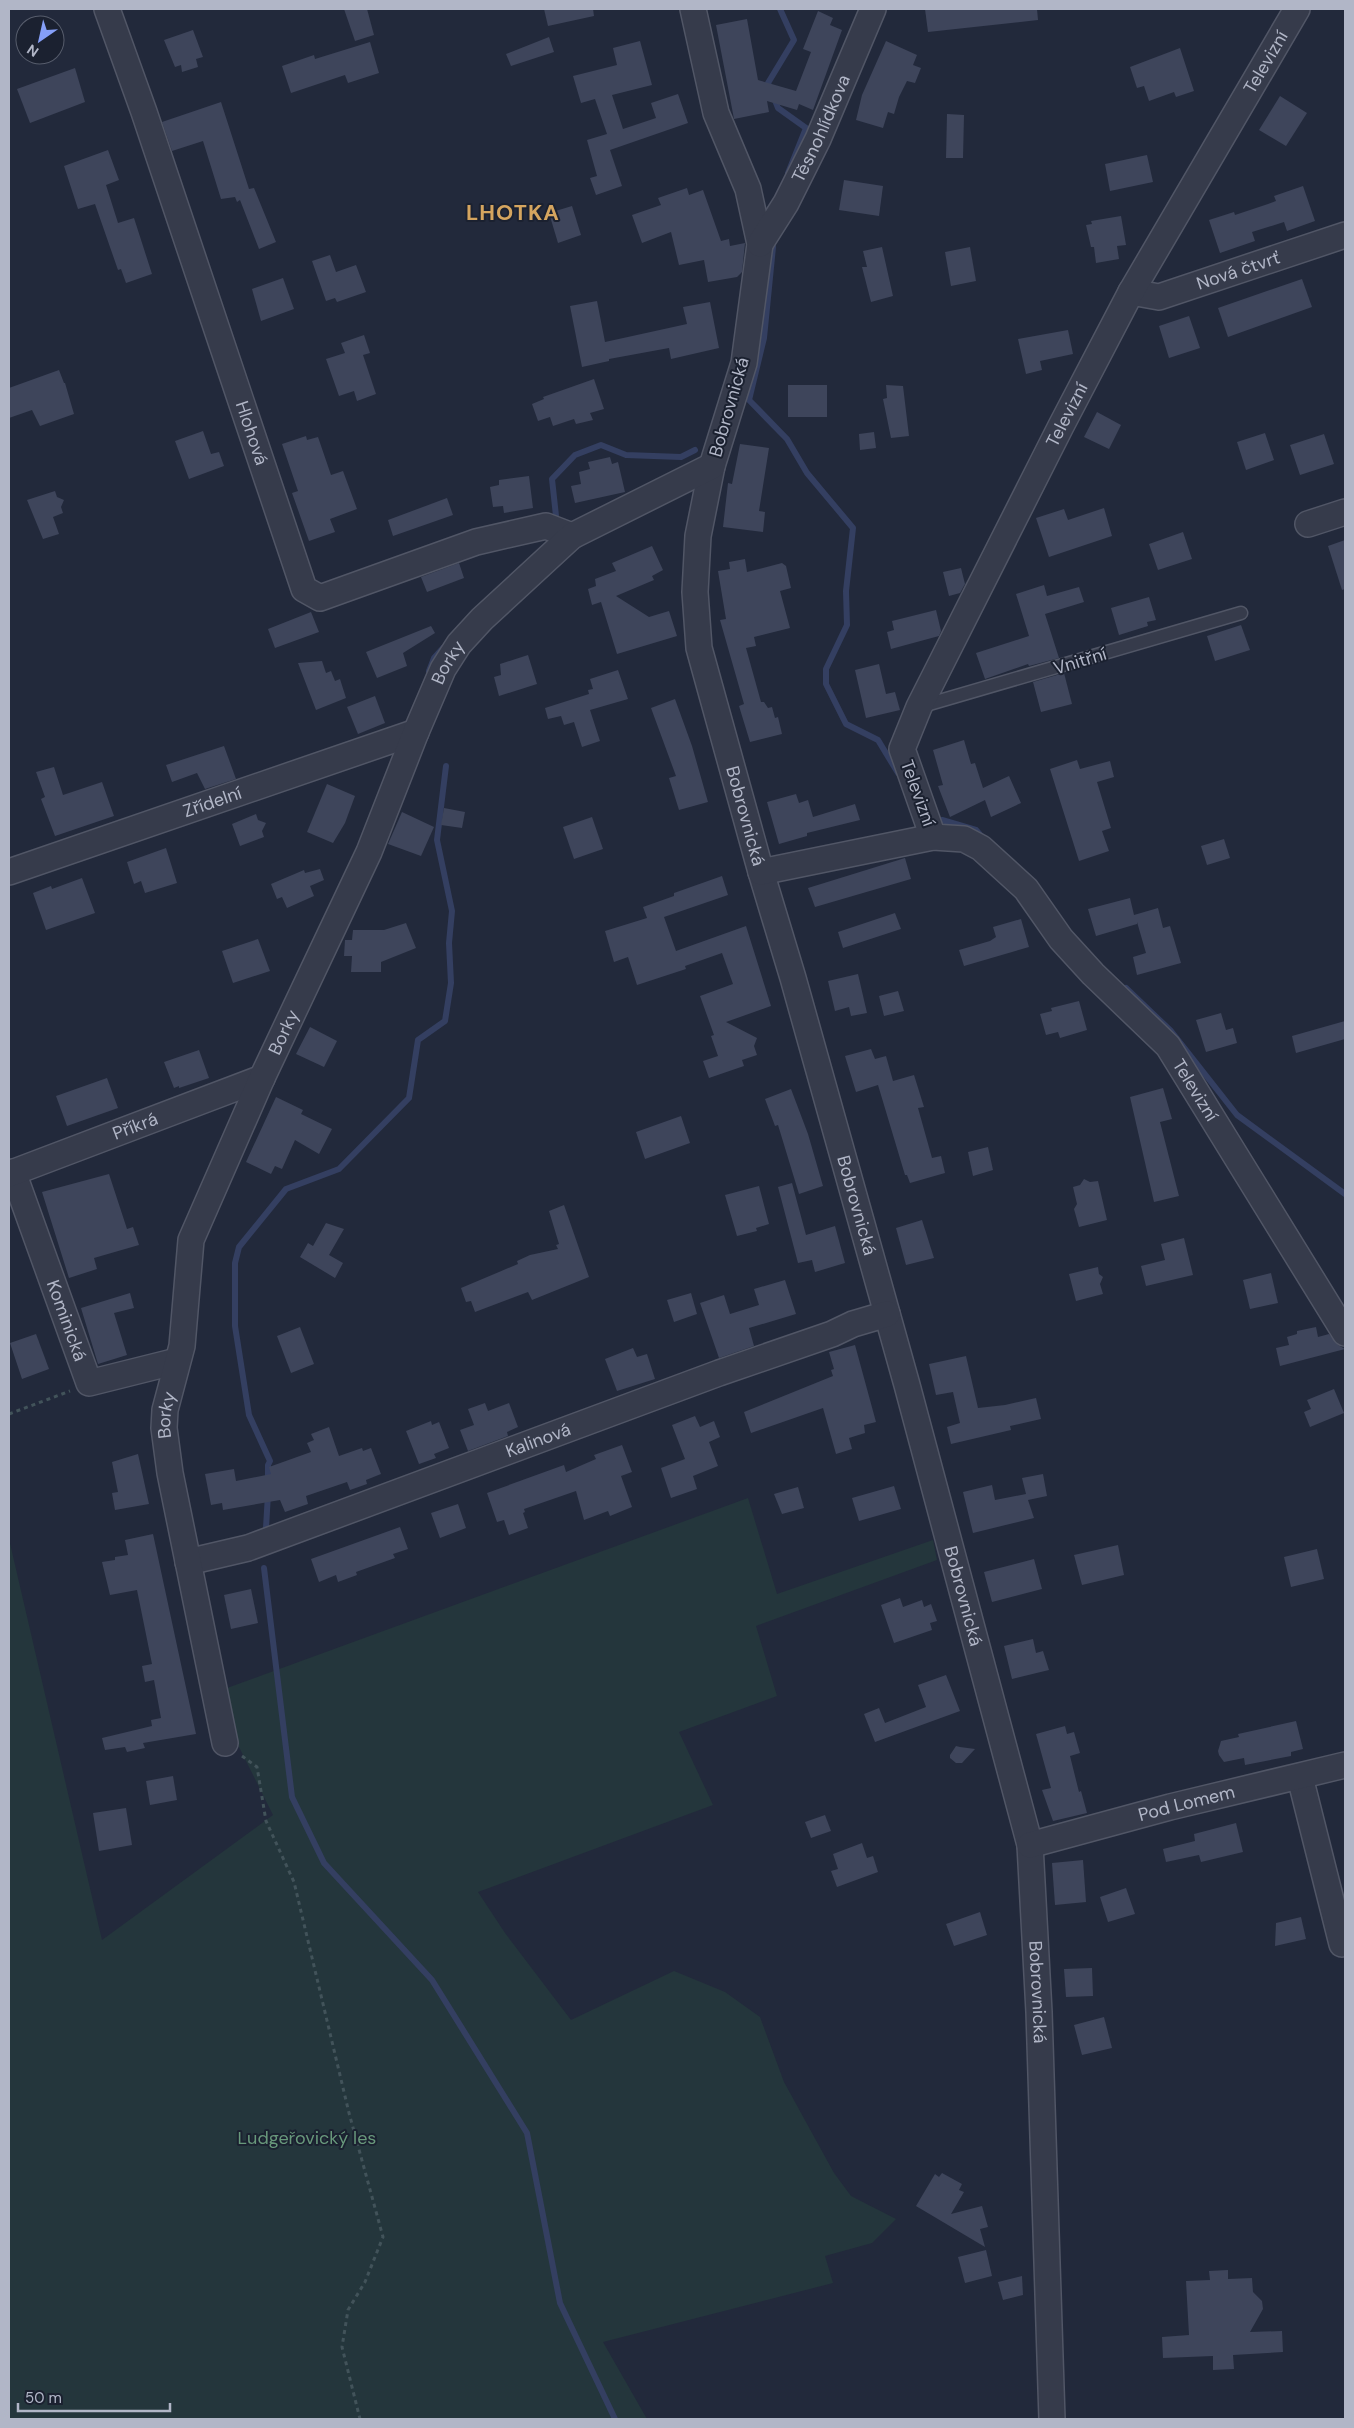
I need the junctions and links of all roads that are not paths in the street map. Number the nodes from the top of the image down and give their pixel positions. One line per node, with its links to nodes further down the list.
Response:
1 (107, 9): 11 (street, Hlohová)
2 (694, 9): 6 (street, Bobrovnická)
3 (873, 9): 6 (street, Těsnohlídkova)
4 (1297, 9): 7 (street, Televizní)
5 (1345, 235): 7 (street, Nová čtvrť)
6 (760, 244): 8 (street, Bobrovnická)
7 (1131, 292): 13 (street, Televizní)
8 (712, 466): 11 (street, Borky); 17 (street, Bobrovnická)
9 (1345, 512): 10 (street)
10 (1308, 524)
11 (572, 536): 14 (street, Borky)
12 (1241, 613): 13 (lane, Vnitřní)
13 (920, 707): 15 (street, Televizní)
14 (416, 732): 16 (street, Zřídelní); 18 (street, Borky)
15 (933, 837): 17 (street, Televizní); 21 (street, Televizní)
16 (9, 872)
17 (760, 872): 20 (street, Bobrovnická)
18 (262, 1078): 19 (street, Příkrá); 22 (street, Borky)
19 (11, 1173): 22 (street, Kominická)
20 (887, 1314): 23 (street, Kalinová); 27 (street, Bobrovnická)
21 (1345, 1333)
22 (177, 1361): 23 (street, Borky)
23 (188, 1562): 24 (street, Borky)
24 (225, 1743)
25 (1345, 1766): 26 (street, Pod Lomem)
26 (1300, 1776): 27 (street, Pod Lomem); 28 (street)
27 (1030, 1844): 29 (street, Bobrovnická)
28 (1342, 1944)
29 (1052, 2419)

